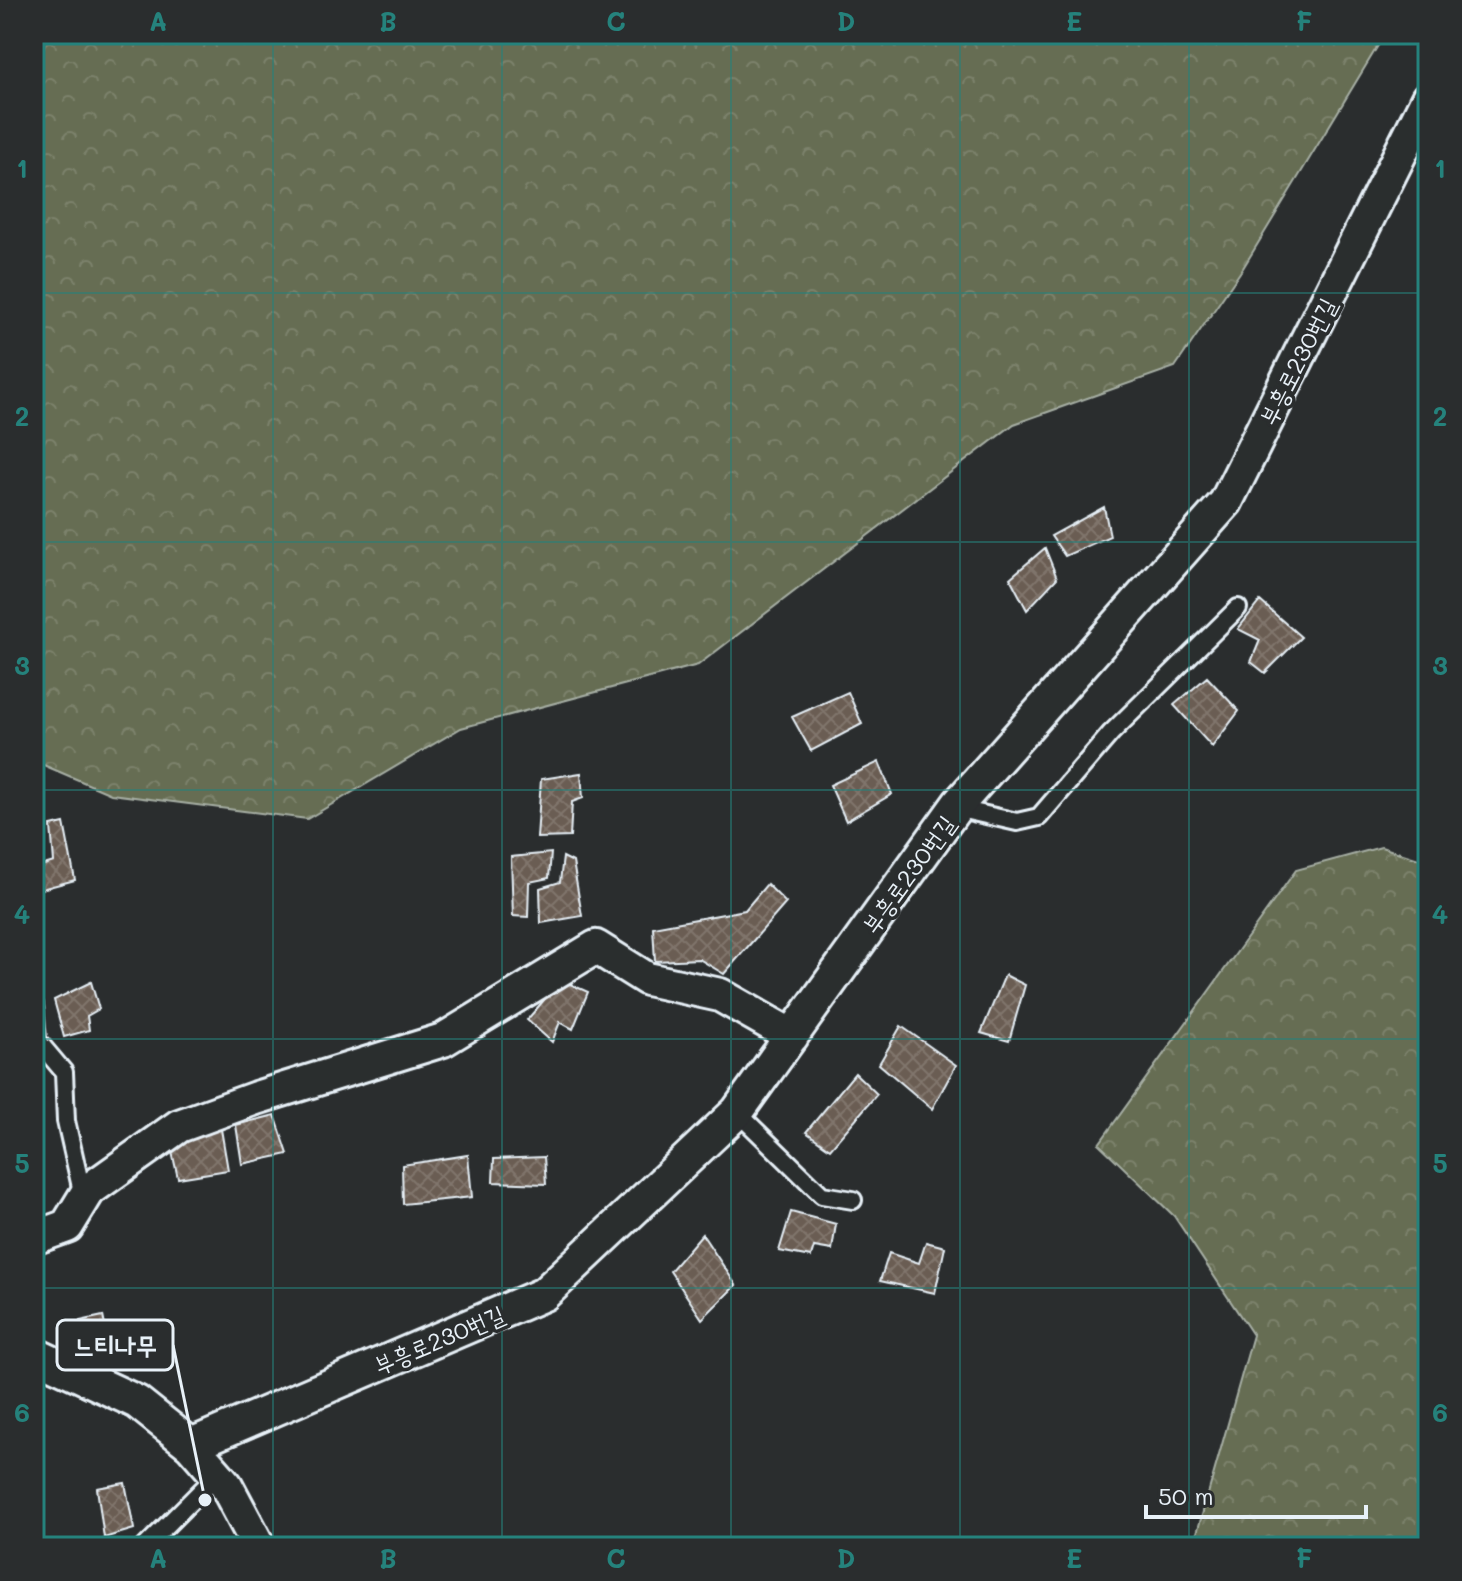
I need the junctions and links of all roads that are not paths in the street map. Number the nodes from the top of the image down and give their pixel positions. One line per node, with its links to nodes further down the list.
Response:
1 (1428, 98): 3 (street, 부흥로230번길)
2 (1238, 608): 3 (lane)
3 (955, 808): 5 (street, 부흥로230번길)
4 (34, 1005): 7 (lane)
5 (792, 1036): 6 (street, 부흥로230번길); 7 (street)
6 (737, 1112): 8 (lane); 11 (street, 부흥로230번길)
7 (84, 1199): 9 (street)
8 (853, 1200)
9 (34, 1238)
10 (34, 1354): 11 (street)
11 (191, 1445): 12 (street)
12 (221, 1480): 13 (street); 14 (lane)
13 (257, 1541)
14 (145, 1547)

